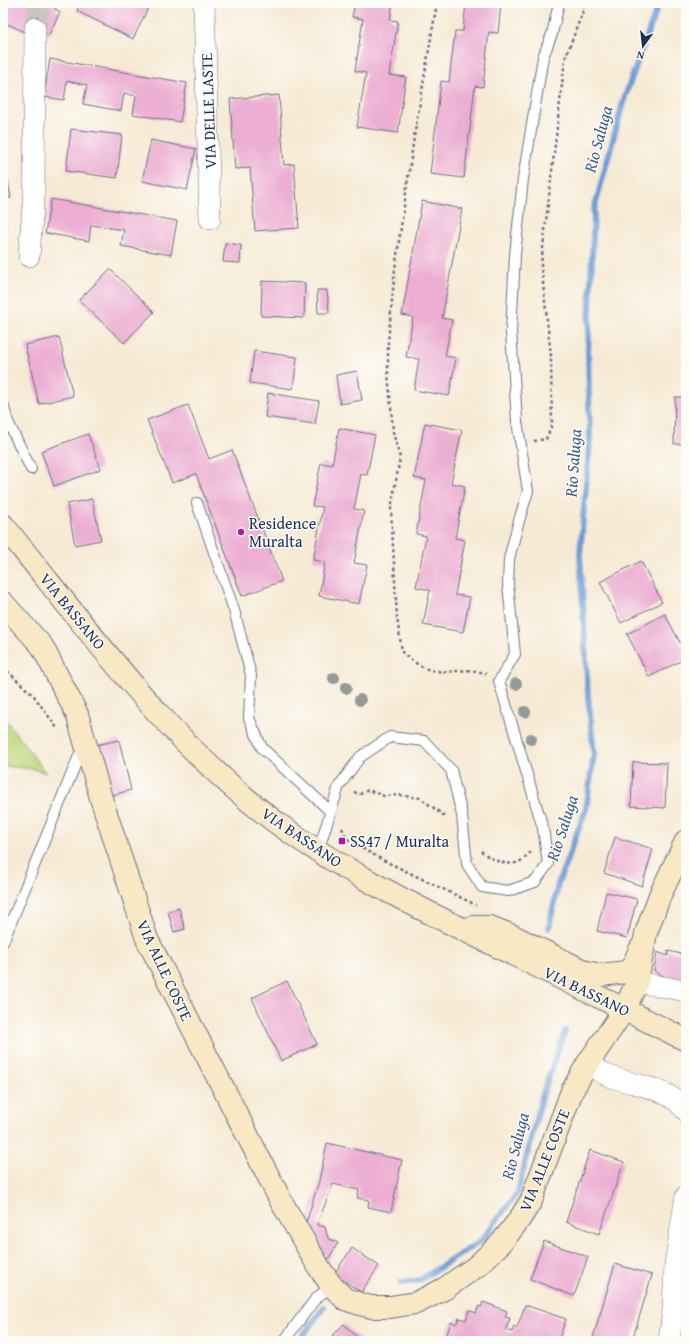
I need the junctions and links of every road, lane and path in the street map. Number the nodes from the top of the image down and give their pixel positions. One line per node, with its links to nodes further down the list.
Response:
1 (204, 3): 6 (street, VIA DELLE LASTE)
2 (437, 3): 15 (path)
3 (559, 3): 9 (lane)
4 (586, 3): 9 (path)
5 (35, 28): 7 (street)
6 (210, 219)
7 (29, 256)
8 (3, 404): 10 (lane)
9 (520, 441): 15 (lane)
10 (31, 469)
11 (198, 503): 17 (lane)
12 (3, 525): 19 (street, VIA BASSANO)
13 (3, 603): 16 (street, VIA ALLE COSTE)
14 (3, 667): 16 (path)
15 (499, 681): 17 (lane)
16 (85, 742): 22 (lane); 31 (street, VIA ALLE COSTE)
17 (330, 811): 19 (lane)
18 (686, 840): 21 (street)
19 (318, 851): 20 (street, VIA BASSANO)
20 (457, 927): 21 (street); 25 (street, VIA BASSANO)
21 (646, 934): 23 (street, VIA ALLE COSTE)
22 (3, 942)
23 (637, 982): 24 (street); 25 (street, VIA ALLE COSTE)
24 (686, 991)
25 (624, 1010): 26 (street, VIA BASSANO); 27 (street, VIA ALLE COSTE)
26 (686, 1040)
27 (588, 1064): 28 (street); 31 (street, VIA ALLE COSTE)
28 (686, 1111)
29 (686, 1196): 30 (street)
30 (684, 1222): 33 (street)
31 (332, 1286): 32 (lane)
32 (284, 1341)
33 (669, 1341)

